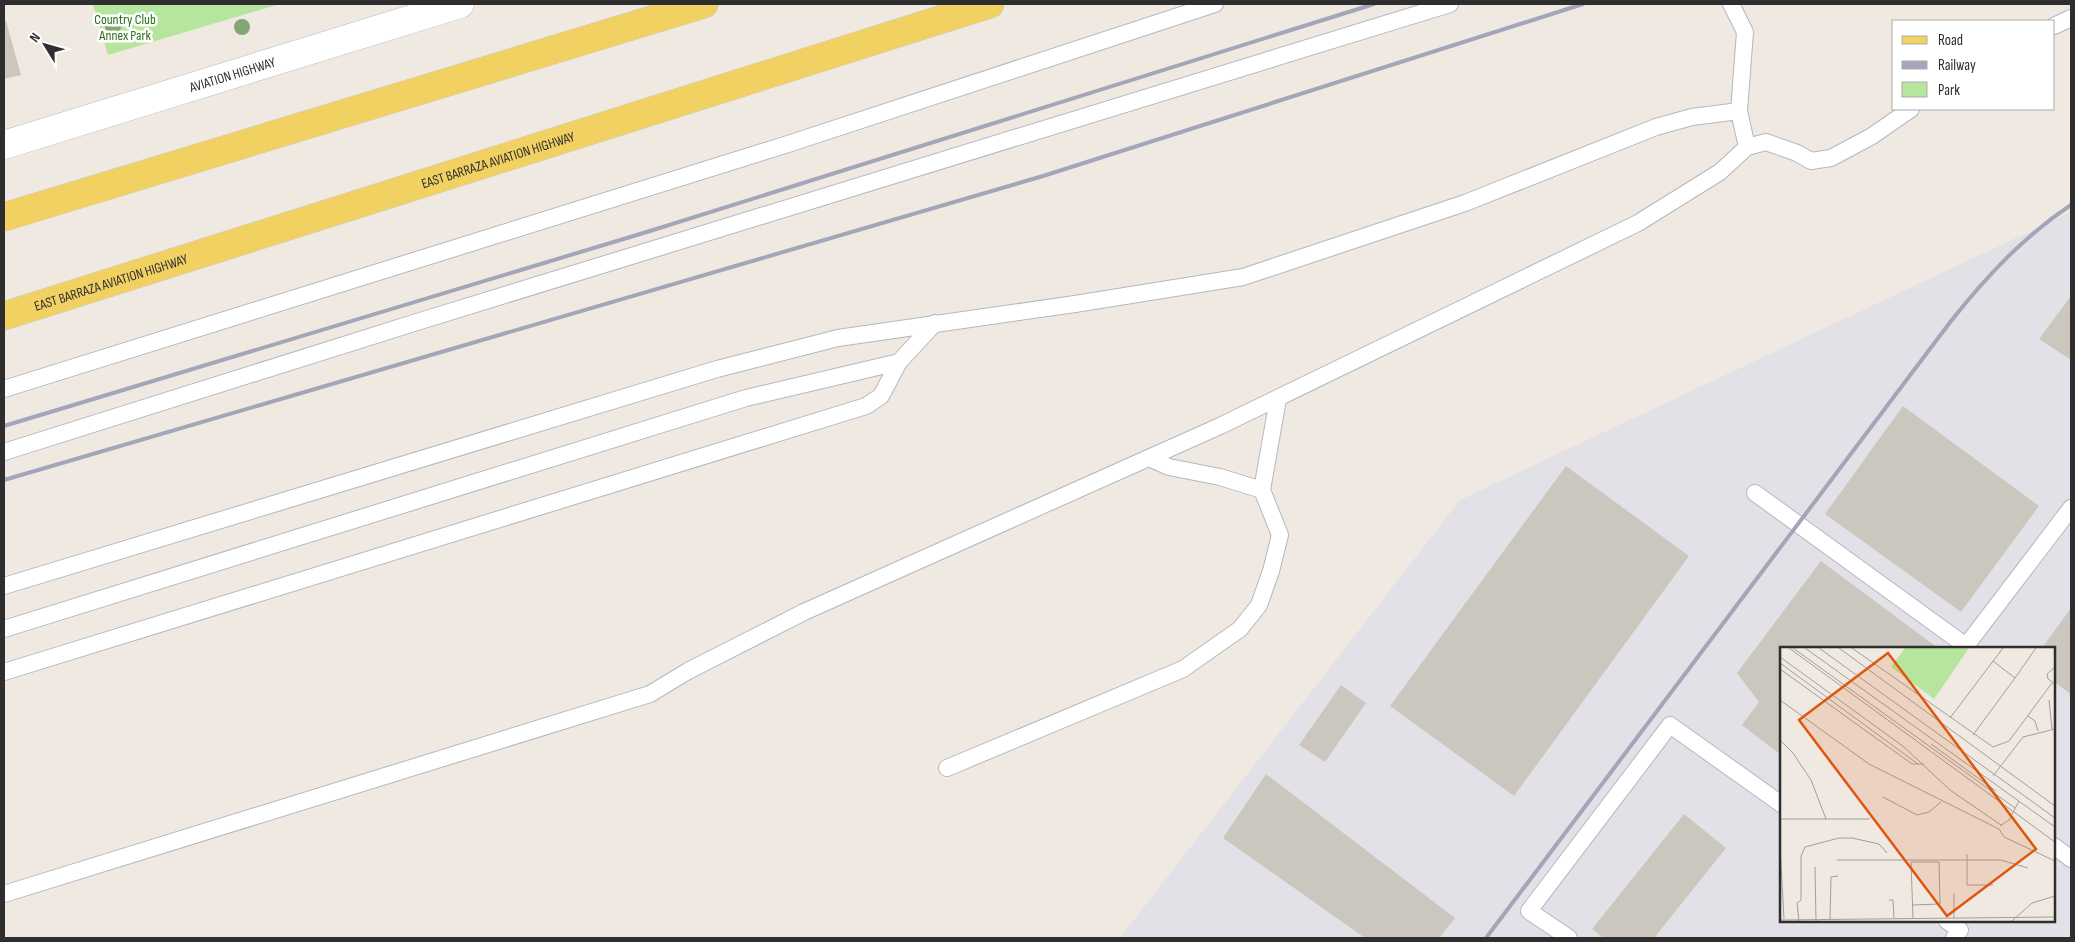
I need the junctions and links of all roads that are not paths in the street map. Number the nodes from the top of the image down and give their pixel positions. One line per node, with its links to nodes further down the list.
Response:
1 (460, 4): 11 (street, AVIATION HIGHWAY)
2 (704, 4): 13 (main road)
3 (990, 4): 14 (main road, EAST BARRAZA AVIATION HIGHWAY)
4 (1215, 4): 17 (lane)
5 (1450, 4): 19 (lane)
6 (1732, 4): 10 (lane)
7 (2071, 18): 8 (lane)
8 (2055, 26)
9 (1910, 110): 12 (lane)
10 (1739, 111): 12 (lane); 15 (lane)
11 (4, 145)
12 (1747, 147): 18 (lane)
13 (4, 217)
14 (4, 316)
15 (935, 323): 16 (lane); 24 (lane)
16 (900, 362): 25 (lane); 27 (lane)
17 (4, 389)
18 (1278, 399): 20 (lane); 21 (lane)
19 (4, 452)
20 (1149, 458): 21 (lane); 32 (lane)
21 (1262, 490): 28 (lane)
22 (1755, 493): 26 (lane)
23 (2071, 508): 26 (lane)
24 (4, 586)
25 (4, 629)
26 (1967, 647)
27 (4, 672)
28 (947, 768)
29 (1780, 803): 34 (lane)
30 (2055, 847): 31 (lane)
31 (2071, 859)
32 (4, 894)
33 (1948, 922): 35 (lane)
34 (1569, 938)
35 (1954, 938)

